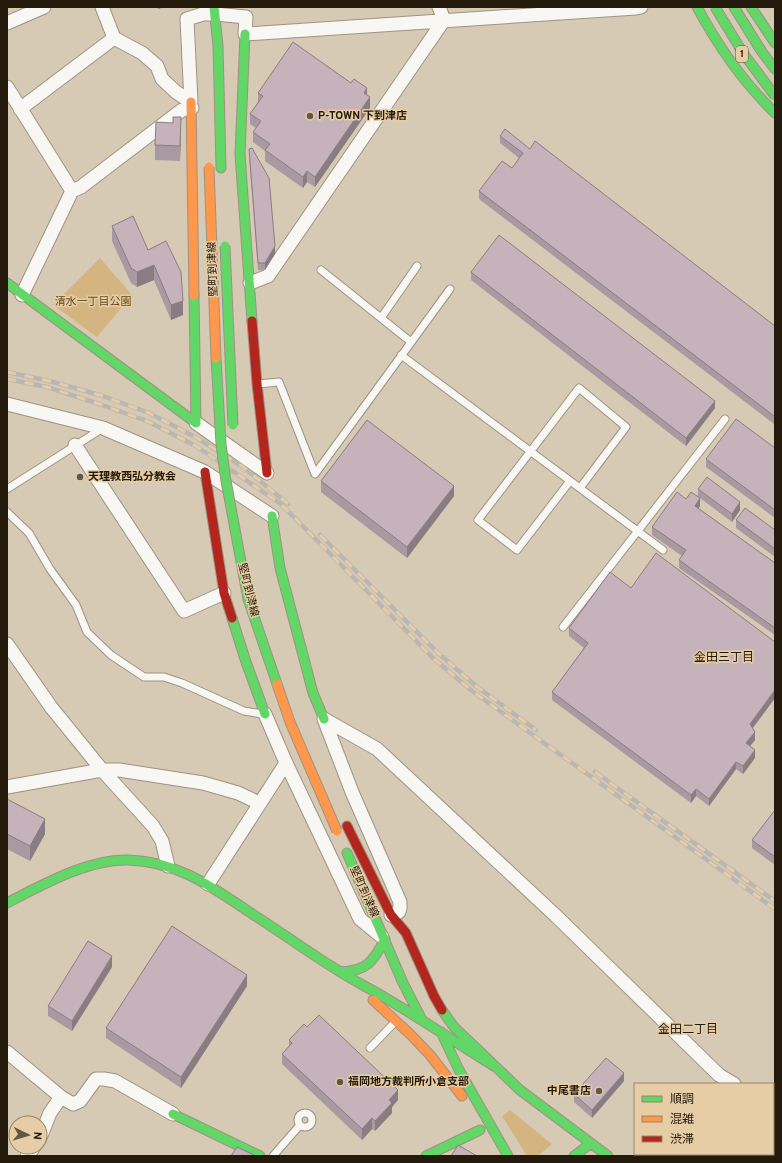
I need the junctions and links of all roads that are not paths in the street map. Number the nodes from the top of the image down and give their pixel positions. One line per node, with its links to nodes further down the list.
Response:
1 (44, 7): 13 (street)
2 (102, 7): 15 (street)
3 (439, 7): 12 (street)
4 (640, 7): 12 (street)
5 (698, 7): 24 (main road)
6 (715, 7): 20 (main road); 21 (main road, 1, bridge)
7 (734, 7): 18 (main road)
8 (741, 7): 17 (main road)
9 (751, 7): 16 (main road)
10 (207, 12): 11 (street); 22 (street); 26 (main road)
11 (246, 12): 14 (street)
12 (444, 20): 14 (street); 32 (street)
13 (7, 23)
14 (245, 34): 32 (main road)
15 (114, 38): 22 (street); 23 (street)
16 (775, 42)
17 (775, 57)
18 (775, 69)
19 (7, 86): 23 (street)
20 (775, 87)
21 (775, 96)
22 (192, 105): 27 (street); 41 (main road)
23 (20, 109): 27 (street)
24 (775, 113)
25 (209, 163): 71 (main road, 堅町到津線, bridge)
26 (222, 172)
27 (72, 191): 34 (street)
28 (225, 240): 45 (main road, 堅町到津線, bridge)
29 (417, 266): 35 (lane)
30 (321, 270): 35 (lane)
31 (7, 283): 34 (main road)
32 (250, 283): 38 (main road)
33 (450, 289): 36 (lane)
34 (22, 295): 41 (main road)
35 (381, 318): 36 (lane)
36 (411, 342): 37 (lane)
37 (401, 355): 38 (lane); 44 (lane)
38 (257, 384): 47 (main road)
39 (7, 404): 42 (street)
40 (725, 419): 55 (lane)
41 (196, 423): 47 (street)
42 (103, 428): 43 (lane); 46 (street)
43 (75, 445): 51 (lane); 57 (street)
44 (530, 451): 48 (lane); 48 (lane); 50 (lane)
45 (236, 460)
46 (205, 472): 54 (street); 57 (main road)
47 (267, 473)
48 (570, 481): 50 (lane)
49 (239, 483): 52 (main road)
50 (580, 488): 55 (lane)
51 (7, 490)
52 (243, 505)
53 (7, 512): 60 (lane)
54 (272, 516): 61 (main road)
55 (638, 531): 56 (lane); 58 (lane)
56 (663, 550)
57 (224, 593): 60 (main road)
58 (563, 627)
59 (7, 644): 63 (street)
60 (265, 714): 62 (street)
61 (324, 719): 70 (street); 85 (street)
62 (286, 763): 65 (street); 71 (street)
63 (102, 770): 64 (street); 65 (street); 67 (street)
64 (7, 787)
65 (260, 803): 68 (street)
66 (345, 822): 70 (main road, 堅町到津線)
67 (168, 866): 68 (main road); 69 (main road)
68 (208, 884): 72 (main road)
69 (7, 903)
70 (390, 915): 71 (main road); 82 (main road, 堅町到津線)
71 (390, 936): 72 (main road); 74 (main road, 堅町到津線)
72 (340, 972): 73 (main road); 74 (main road)
73 (375, 1002): 74 (main road); 75 (main road)
74 (422, 1020): 76 (main road); 76 (main road); 78 (main road, 堅町到津線)
75 (396, 1021): 77 (lane); 88 (main road)
76 (436, 1037): 78 (main road); 82 (main road)
77 (370, 1048)
78 (448, 1048): 81 (main road, 堅町到津線); 83 (main road)
79 (438, 1050): 88 (main road)
80 (7, 1052): 87 (street)
81 (466, 1061): 82 (main road); 83 (main road)
82 (492, 1065): 86 (main road, 堅町到津線)
83 (459, 1070): 88 (main road); 97 (main road)
84 (494, 1078): 86 (main road, 堅町到津線)
85 (732, 1083)
86 (520, 1090): 93 (main road, 堅町到津線)
87 (61, 1097): 89 (street); 90 (street)
88 (463, 1100)
89 (173, 1114): 94 (main road)
90 (48, 1118)
91 (300, 1125): 95 (lane)
92 (480, 1130): 96 (main road)
93 (591, 1143): 98 (main road); 99 (main road, 堅町到津線)
94 (260, 1156)
95 (273, 1156)
96 (426, 1156)
97 (508, 1156)
98 (574, 1156)
99 (608, 1156)

